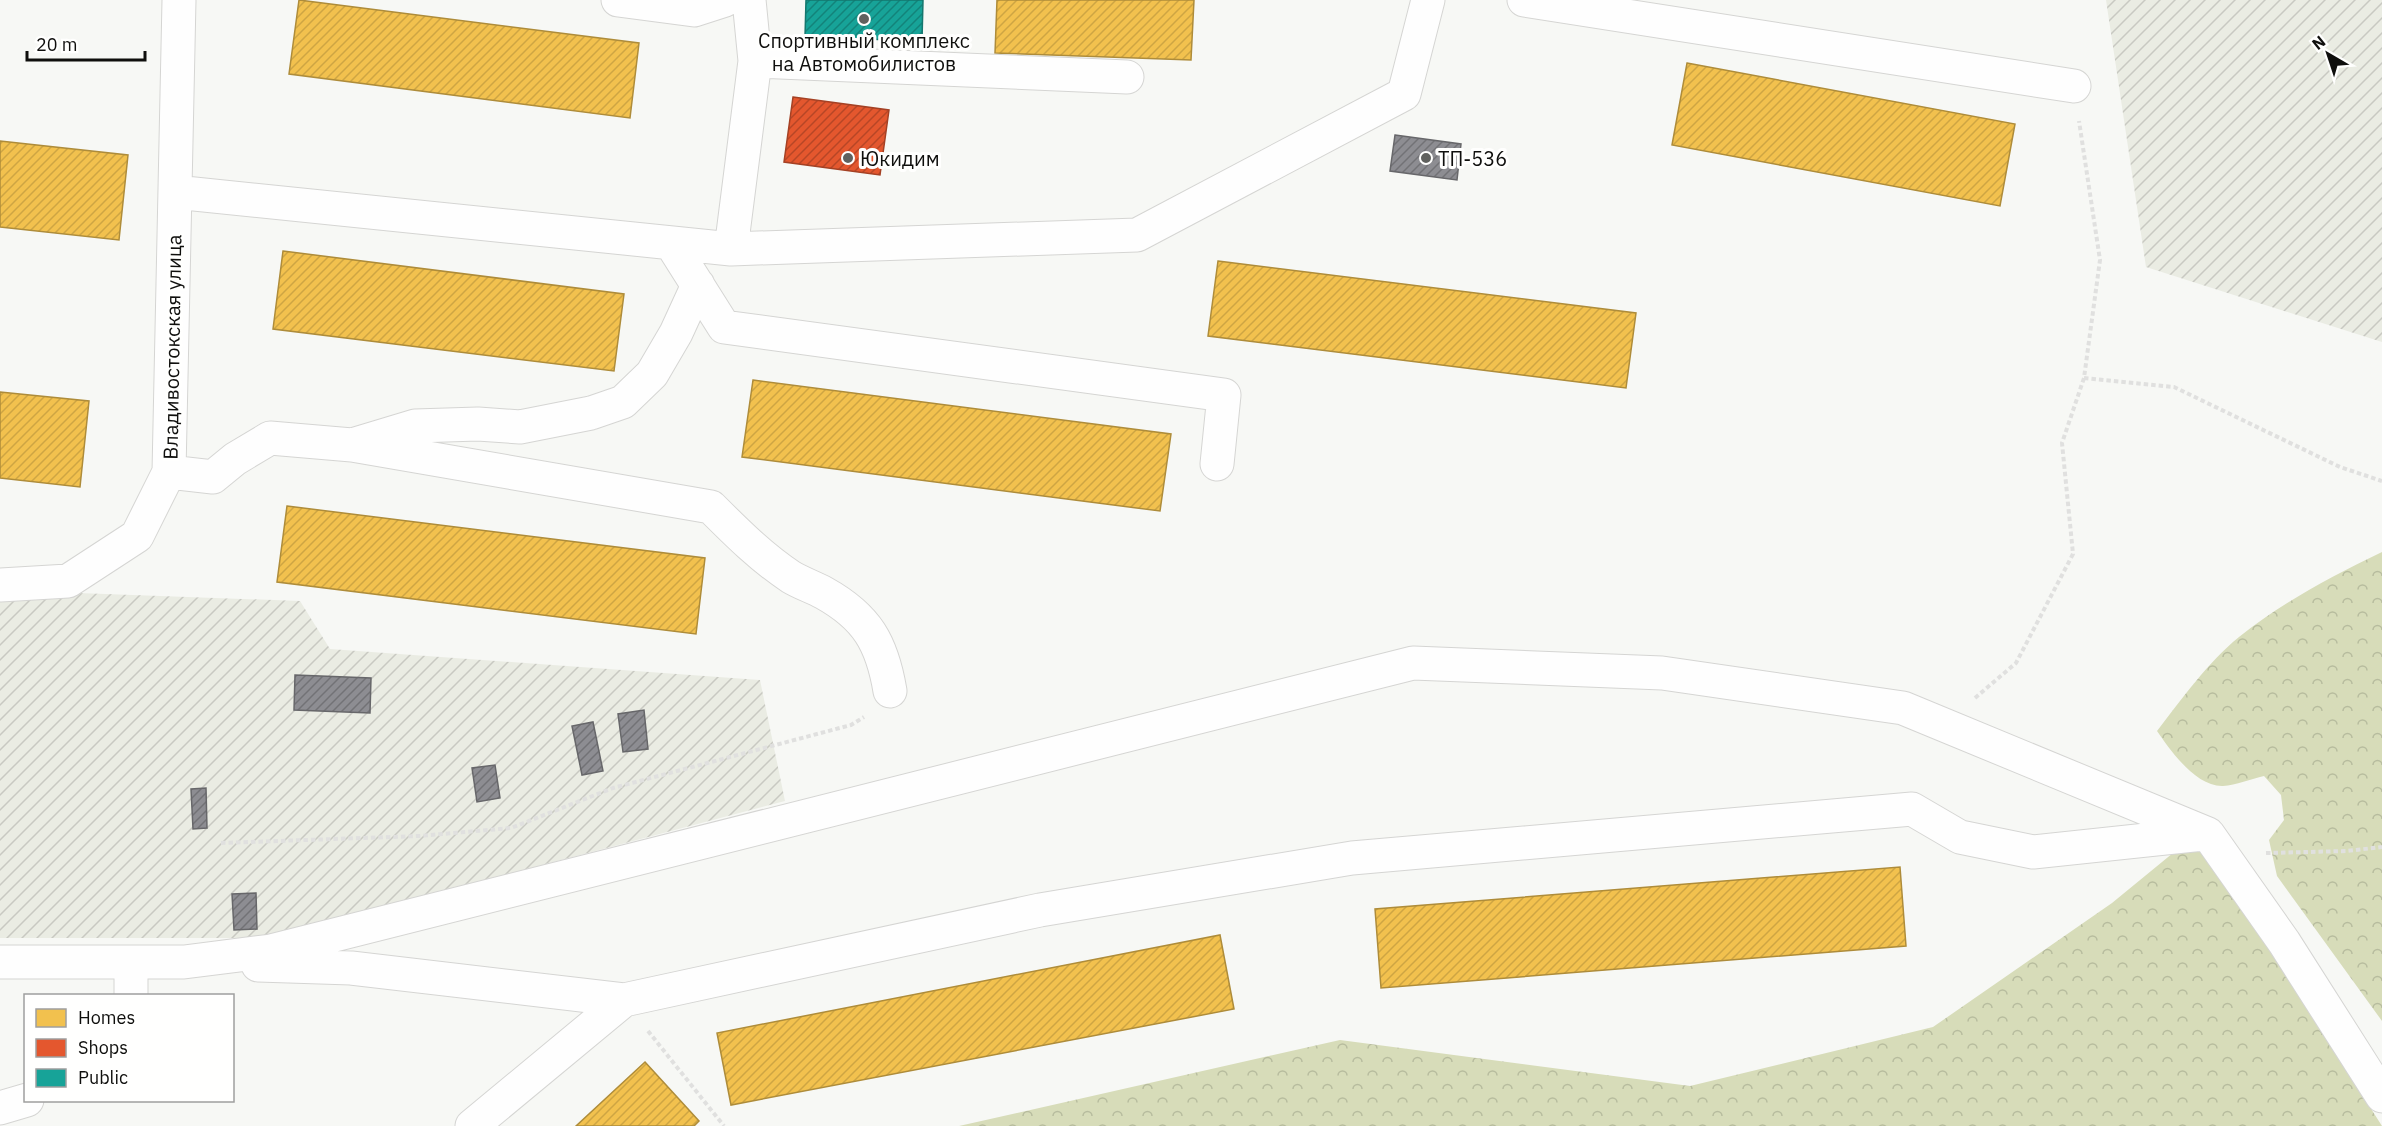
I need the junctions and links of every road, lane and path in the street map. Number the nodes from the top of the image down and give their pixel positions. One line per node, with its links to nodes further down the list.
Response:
1 (179, 0): 10 (street, Владивостокская улица)
2 (618, 0): 3 (street)
3 (725, 0)
4 (749, 0): 7 (street)
5 (1428, 0): 12 (street)
6 (1524, 0): 9 (street)
7 (755, 60): 8 (street); 12 (street)
8 (1127, 77)
9 (2074, 86): 14 (path)
10 (175, 192): 11 (street); 17 (street, Владивостокская улица)
11 (671, 243): 12 (street); 13 (street)
12 (731, 249)
13 (698, 285): 15 (street); 16 (street)
14 (2084, 378): 18 (path); 21 (path)
15 (352, 445): 17 (street); 20 (street)
16 (1217, 464)
17 (169, 472): 19 (street, Владивостокская улица)
18 (2382, 481)
19 (0, 585)
20 (890, 691): 23 (path)
21 (1945, 724): 22 (street); 28 (street)
22 (2208, 834): 30 (street); 31 (street)
23 (221, 843)
24 (2382, 847): 25 (path)
25 (2265, 853)
26 (0, 962): 27 (street)
27 (131, 962): 28 (street); 29 (street)
28 (184, 962): 30 (street)
29 (131, 994)
30 (624, 1000): 34 (street); 35 (path)
31 (2382, 1096)
32 (24, 1102): 33 (street)
33 (0, 1108)
34 (472, 1126)
35 (723, 1126)

